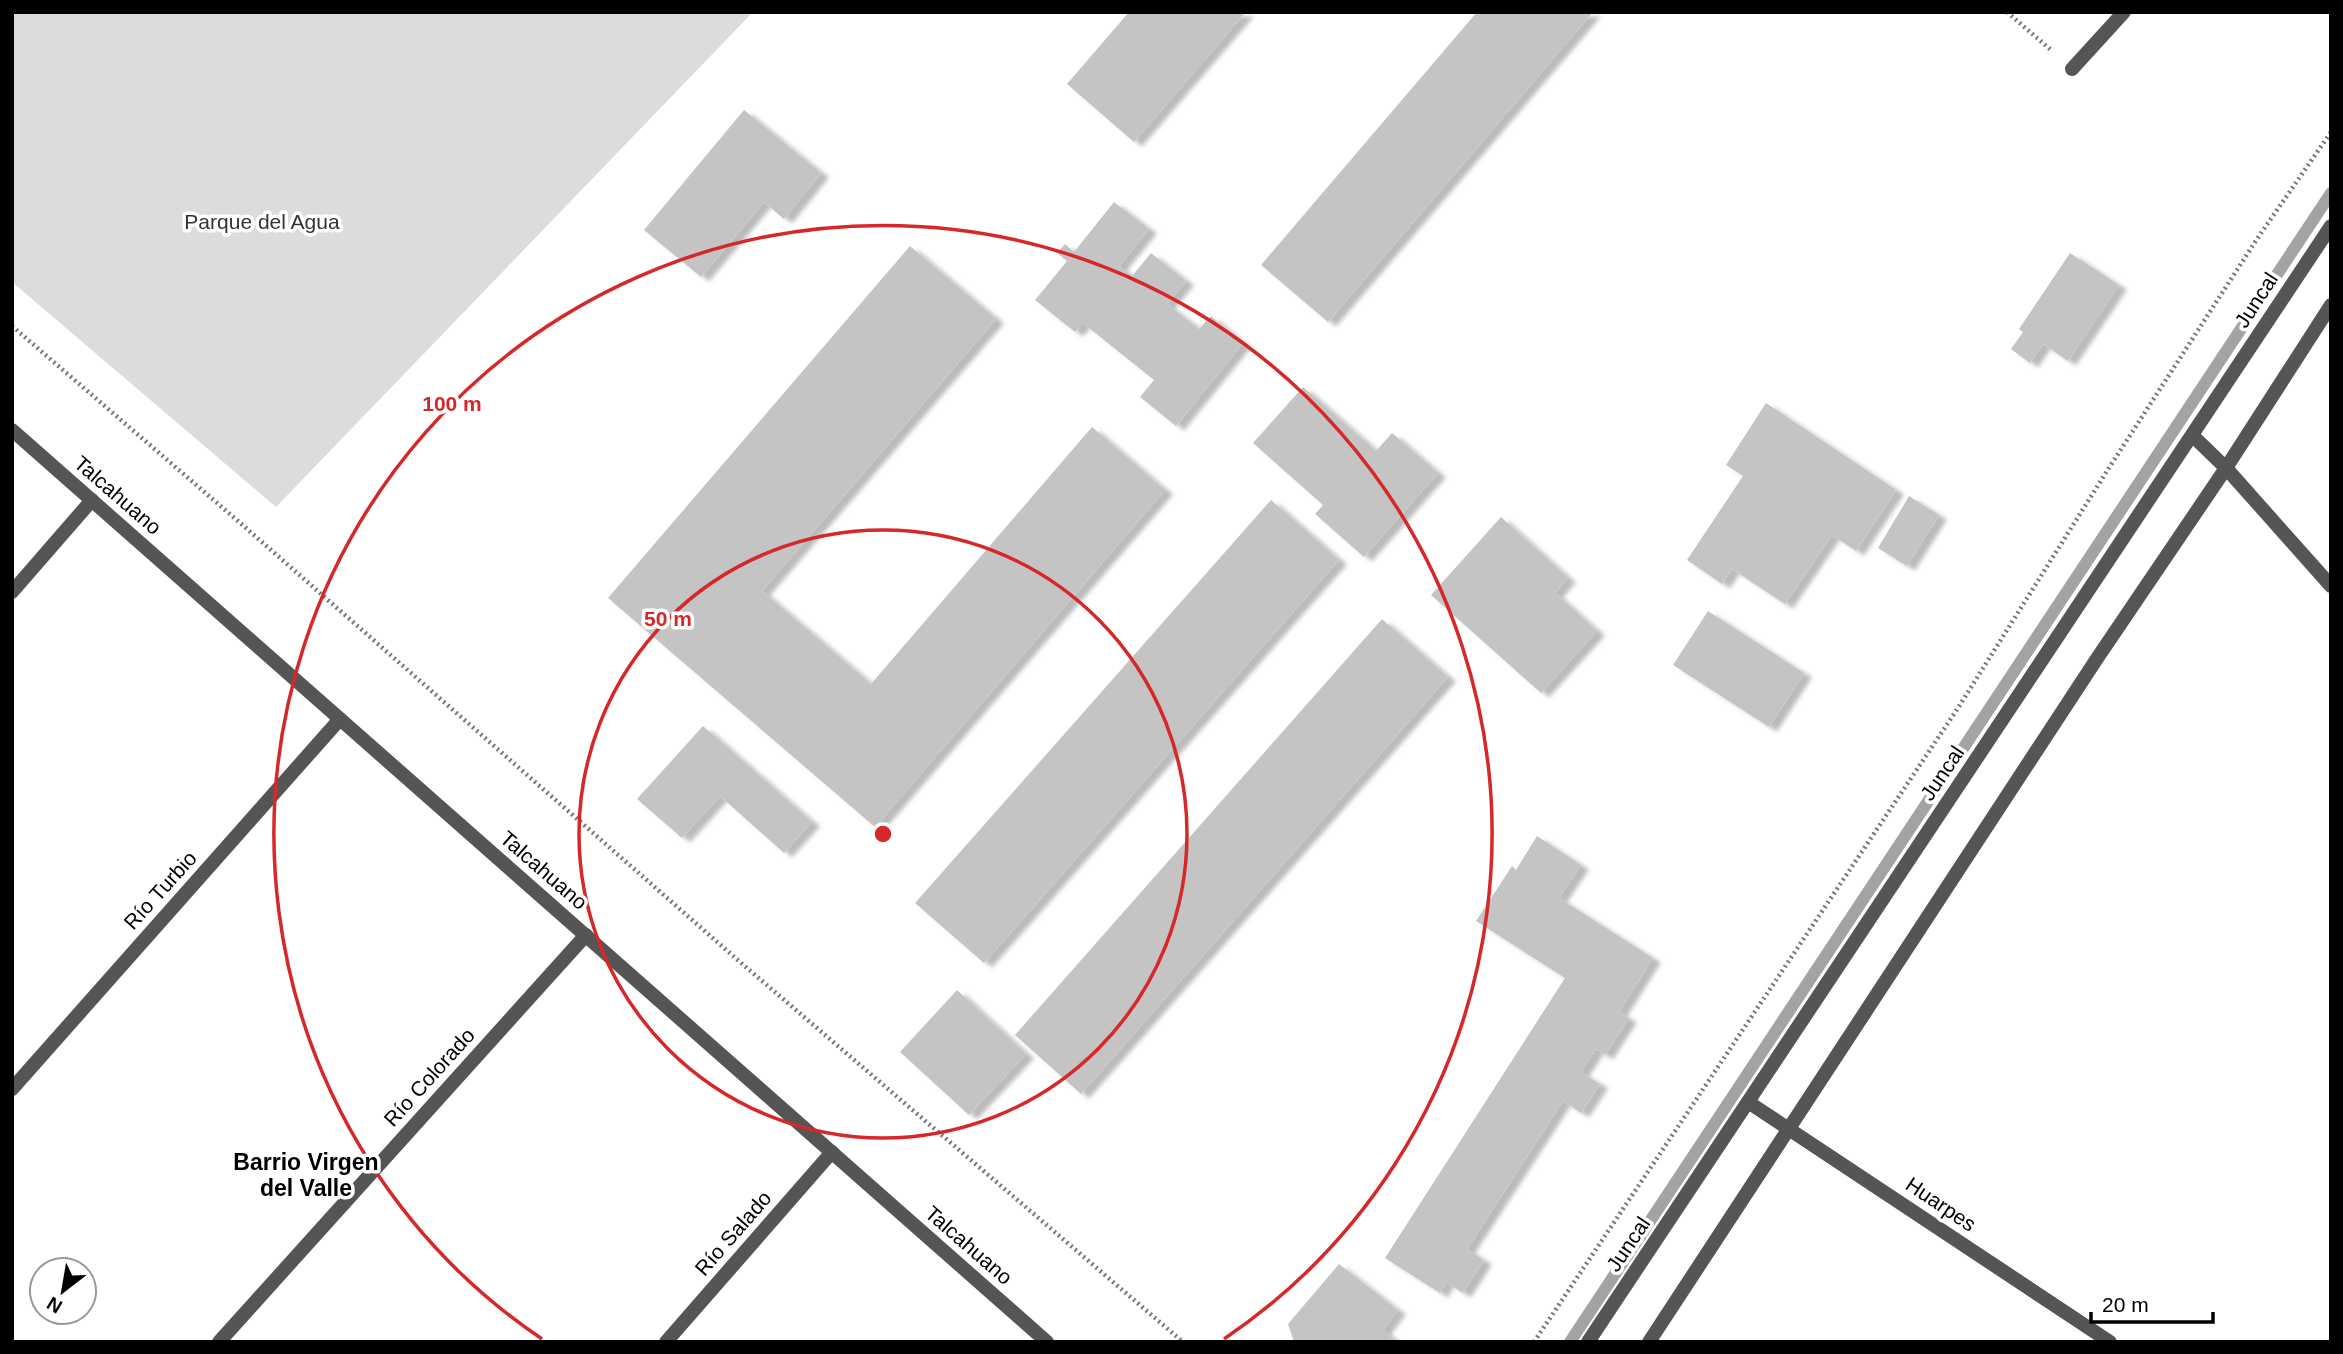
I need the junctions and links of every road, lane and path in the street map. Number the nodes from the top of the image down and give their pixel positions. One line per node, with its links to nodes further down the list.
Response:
1 (2007, 12): 3 (path)
2 (2124, 12): 3 (street)
3 (2072, 69)
4 (2331, 132): 24 (path)
5 (2331, 226): 9 (street, Juncal)
6 (2331, 305): 10 (street)
7 (12, 327): 23 (path)
8 (12, 430): 11 (street, Talcahuano)
9 (2193, 436): 10 (street); 17 (street, Juncal)
10 (2226, 468): 12 (street); 18 (street)
11 (92, 500): 13 (street); 14 (street, Talcahuano)
12 (2331, 586)
13 (12, 592)
14 (340, 719): 15 (street, Talcahuano); 16 (street, Río Turbio)
15 (586, 935): 19 (street, Talcahuano); 20 (street, Río Colorado)
16 (12, 1089)
17 (1748, 1102): 18 (street, Huarpes); 25 (street, Juncal)
18 (1789, 1128): 26 (street); 27 (street, Huarpes)
19 (832, 1152): 21 (street, Río Salado); 22 (street, Talcahuano)
20 (219, 1342)
21 (666, 1342)
22 (1047, 1342)
23 (1183, 1342)
24 (1534, 1342)
25 (1588, 1342)
26 (1649, 1342)
27 (2110, 1342)

